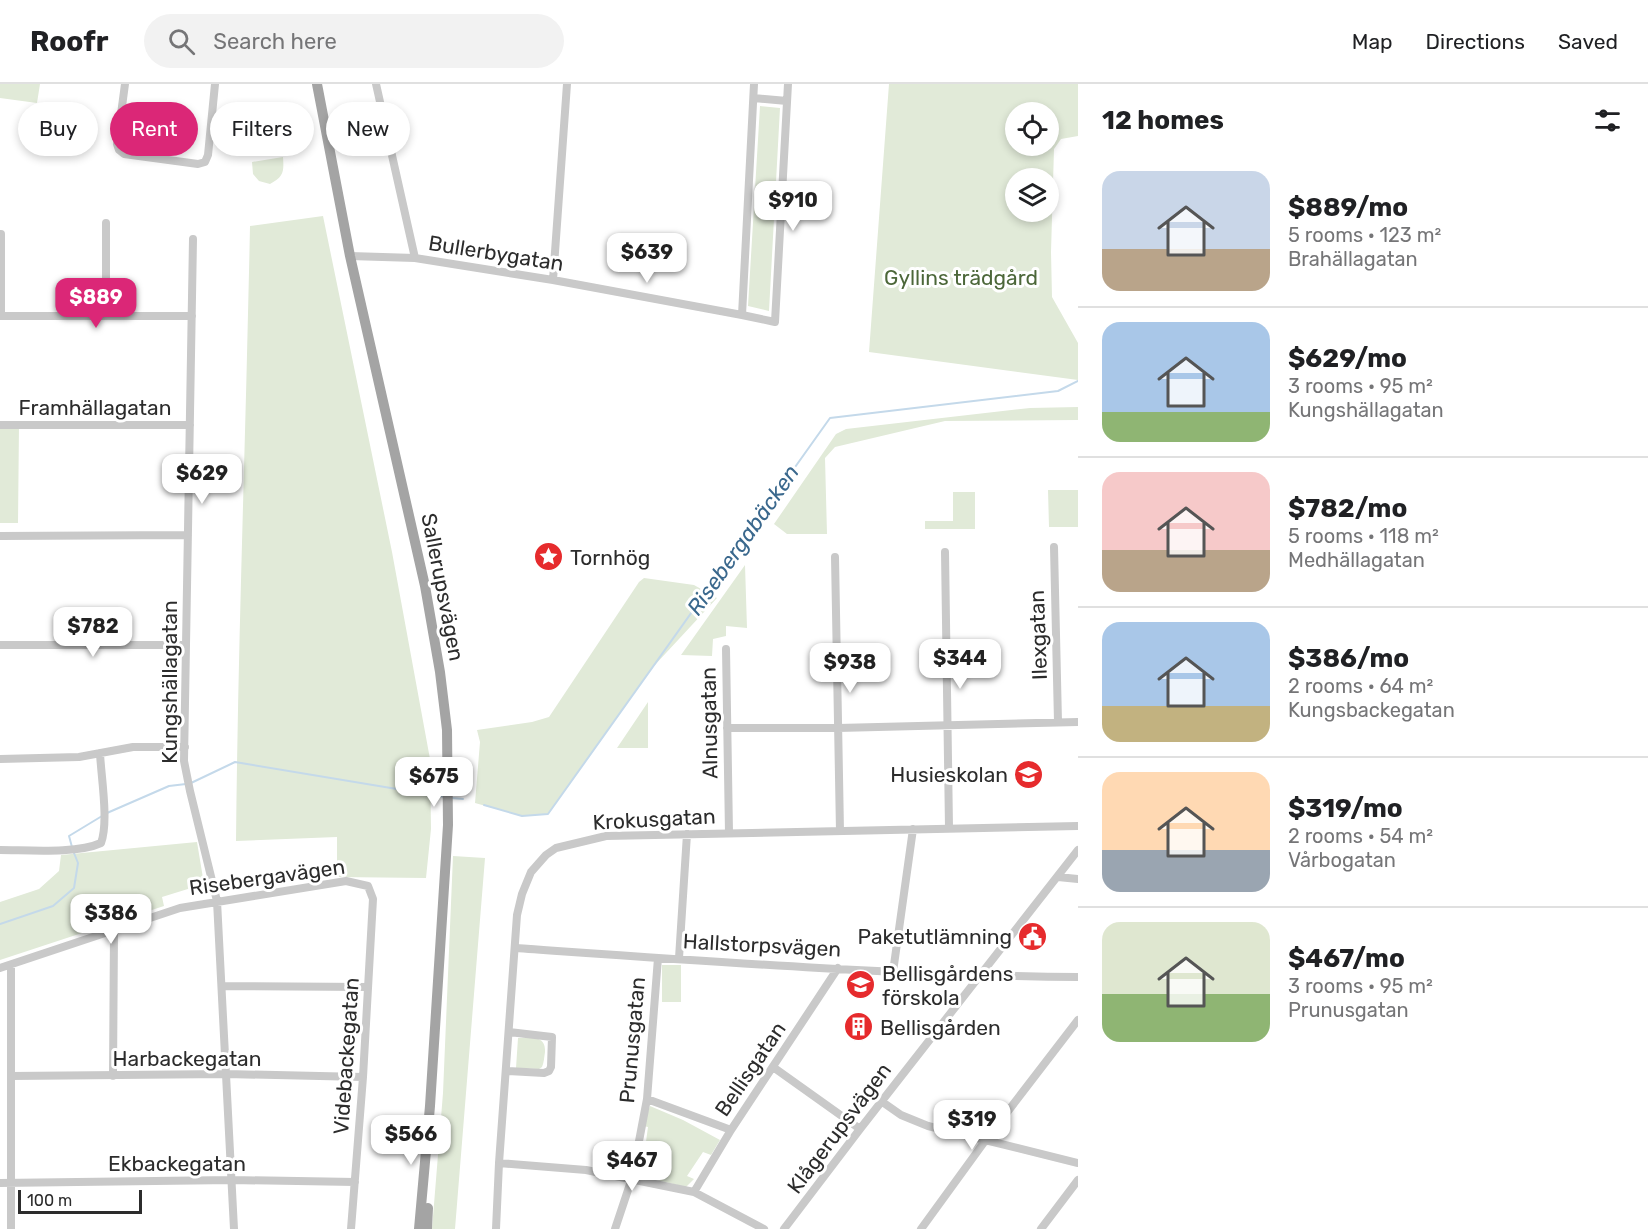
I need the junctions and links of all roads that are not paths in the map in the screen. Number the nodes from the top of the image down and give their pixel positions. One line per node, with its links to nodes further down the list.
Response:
1 (125, 84): 2 (street)
2 (215, 84)
3 (317, 84): 13 (main road, Sallerupsvägen)
4 (376, 84): 14 (street)
5 (567, 84): 15 (street)
6 (754, 84): 8 (street)
7 (788, 84): 9 (street, Bullerbygatan)
8 (754, 98): 9 (street); 16 (street)
9 (788, 101): 16 (street, Bullerbygatan)
10 (106, 222): 18 (street)
11 (1, 234): 17 (street)
12 (193, 239): 19 (street, Kungshällagatan)
13 (350, 256): 14 (street, Bullerbygatan); 72 (main road, Sallerupsvägen)
14 (415, 258): 15 (street, Bullerbygatan)
15 (553, 280): 16 (street, Bullerbygatan)
16 (742, 315)
17 (1, 316): 18 (street)
18 (106, 316): 19 (street)
19 (192, 316): 21 (street, Kungshällagatan)
20 (0, 425): 21 (street, Framhällagatan)
21 (190, 425): 22 (street, Kungshällagatan)
22 (188, 535): 23 (street); 28 (street, Kungshällagatan)
23 (0, 536)
24 (1054, 548): 30 (street, Ilexgatan)
25 (945, 552): 32 (street)
26 (835, 557): 34 (street)
27 (0, 645): 28 (street)
28 (186, 645): 35 (street, Kungshällagatan)
29 (726, 649): 33 (street, Alnusgatan)
30 (1058, 722): 31 (street); 32 (street)
31 (1078, 722)
32 (947, 724): 34 (street); 39 (street)
33 (728, 728): 34 (street); 42 (street, Alnusgatan)
34 (838, 728): 41 (street)
35 (185, 747): 36 (street); 49 (street, Kungshällagatan)
36 (100, 753): 37 (street); 44 (street)
37 (0, 759)
38 (1078, 826): 39 (street, Krokusgatan)
39 (949, 828): 40 (street, Krokusgatan)
40 (914, 829): 41 (street, Krokusgatan); 57 (street)
41 (840, 831): 42 (street, Krokusgatan)
42 (729, 833): 43 (street, Krokusgatan)
43 (687, 834): 51 (street, Krokusgatan); 53 (street)
44 (0, 850)
45 (1078, 850): 46 (street, Klågerupsvägen)
46 (1058, 877): 47 (street); 58 (street, Klågerupsvägen)
47 (1078, 879)
48 (368, 886): 49 (street, Risebergavägen); 61 (street, Videbackegatan)
49 (217, 901): 50 (street, Risebergavägen); 60 (street, Kungshällagatan)
50 (114, 931): 54 (street, Risebergavägen); 68 (street)
51 (515, 948): 52 (street, Hallstorpsvägen); 63 (street, Krokusgatan)
52 (658, 958): 53 (street, Hallstorpsvägen); 70 (street, Prunusgatan)
53 (679, 958): 56 (street, Hallstorpsvägen)
54 (11, 965): 55 (street, Risebergavägen); 67 (street)
55 (0, 968)
56 (838, 968): 57 (street, Hallstorpsvägen); 64 (street, Bellisgatan)
57 (893, 972): 58 (street, Hallstorpsvägen)
58 (981, 976): 59 (street, Hallstorpsvägen); 71 (street, Klågerupsvägen)
59 (1078, 977)
60 (222, 986): 61 (street); 66 (street, Kungshällagatan)
61 (368, 987): 69 (street, Videbackegatan)
62 (1078, 1021): 75 (street)
63 (509, 1032): 65 (street, Krokusgatan); 65 (street)
64 (773, 1067): 73 (street); 74 (street, Bellisgatan)
65 (506, 1071): 76 (street, Krokusgatan)
66 (227, 1074): 68 (street, Harbackegatan); 69 (street, Harbackegatan); 79 (street, Kungshällagatan)
67 (11, 1076): 68 (street, Harbackegatan); 83 (street)
68 (113, 1076)
69 (363, 1077): 81 (street, Videbackegatan)
70 (647, 1099): 74 (street); 78 (street, Prunusgatan)
71 (881, 1101): 73 (street, Klågerupsvägen); 75 (street)
72 (430, 1106): 88 (main road, Sallerupsvägen); 89 (main road, Sallerupsvägen)
73 (860, 1129): 93 (street, Klågerupsvägen)
74 (731, 1130): 84 (street, Bellisgatan)
75 (985, 1141): 77 (street); 94 (street)
76 (499, 1163): 78 (street); 90 (street, Krokusgatan)
77 (1078, 1163)
78 (632, 1178): 84 (street); 91 (street, Prunusgatan)
79 (232, 1180): 81 (street, Ekbackegatan); 83 (street, Ekbackegatan); 86 (street, Kungshällagatan)
80 (1078, 1180): 95 (street)
81 (355, 1182): 87 (street, Videbackegatan)
82 (0, 1183): 83 (street, Ekbackegatan)
83 (11, 1183): 85 (street)
84 (694, 1192): 92 (street)
85 (11, 1229)
86 (234, 1229)
87 (351, 1229)
88 (419, 1229)
89 (427, 1229)
90 (496, 1229)
91 (615, 1229)
92 (764, 1229)
93 (784, 1229)
94 (921, 1229)
95 (1041, 1229)

